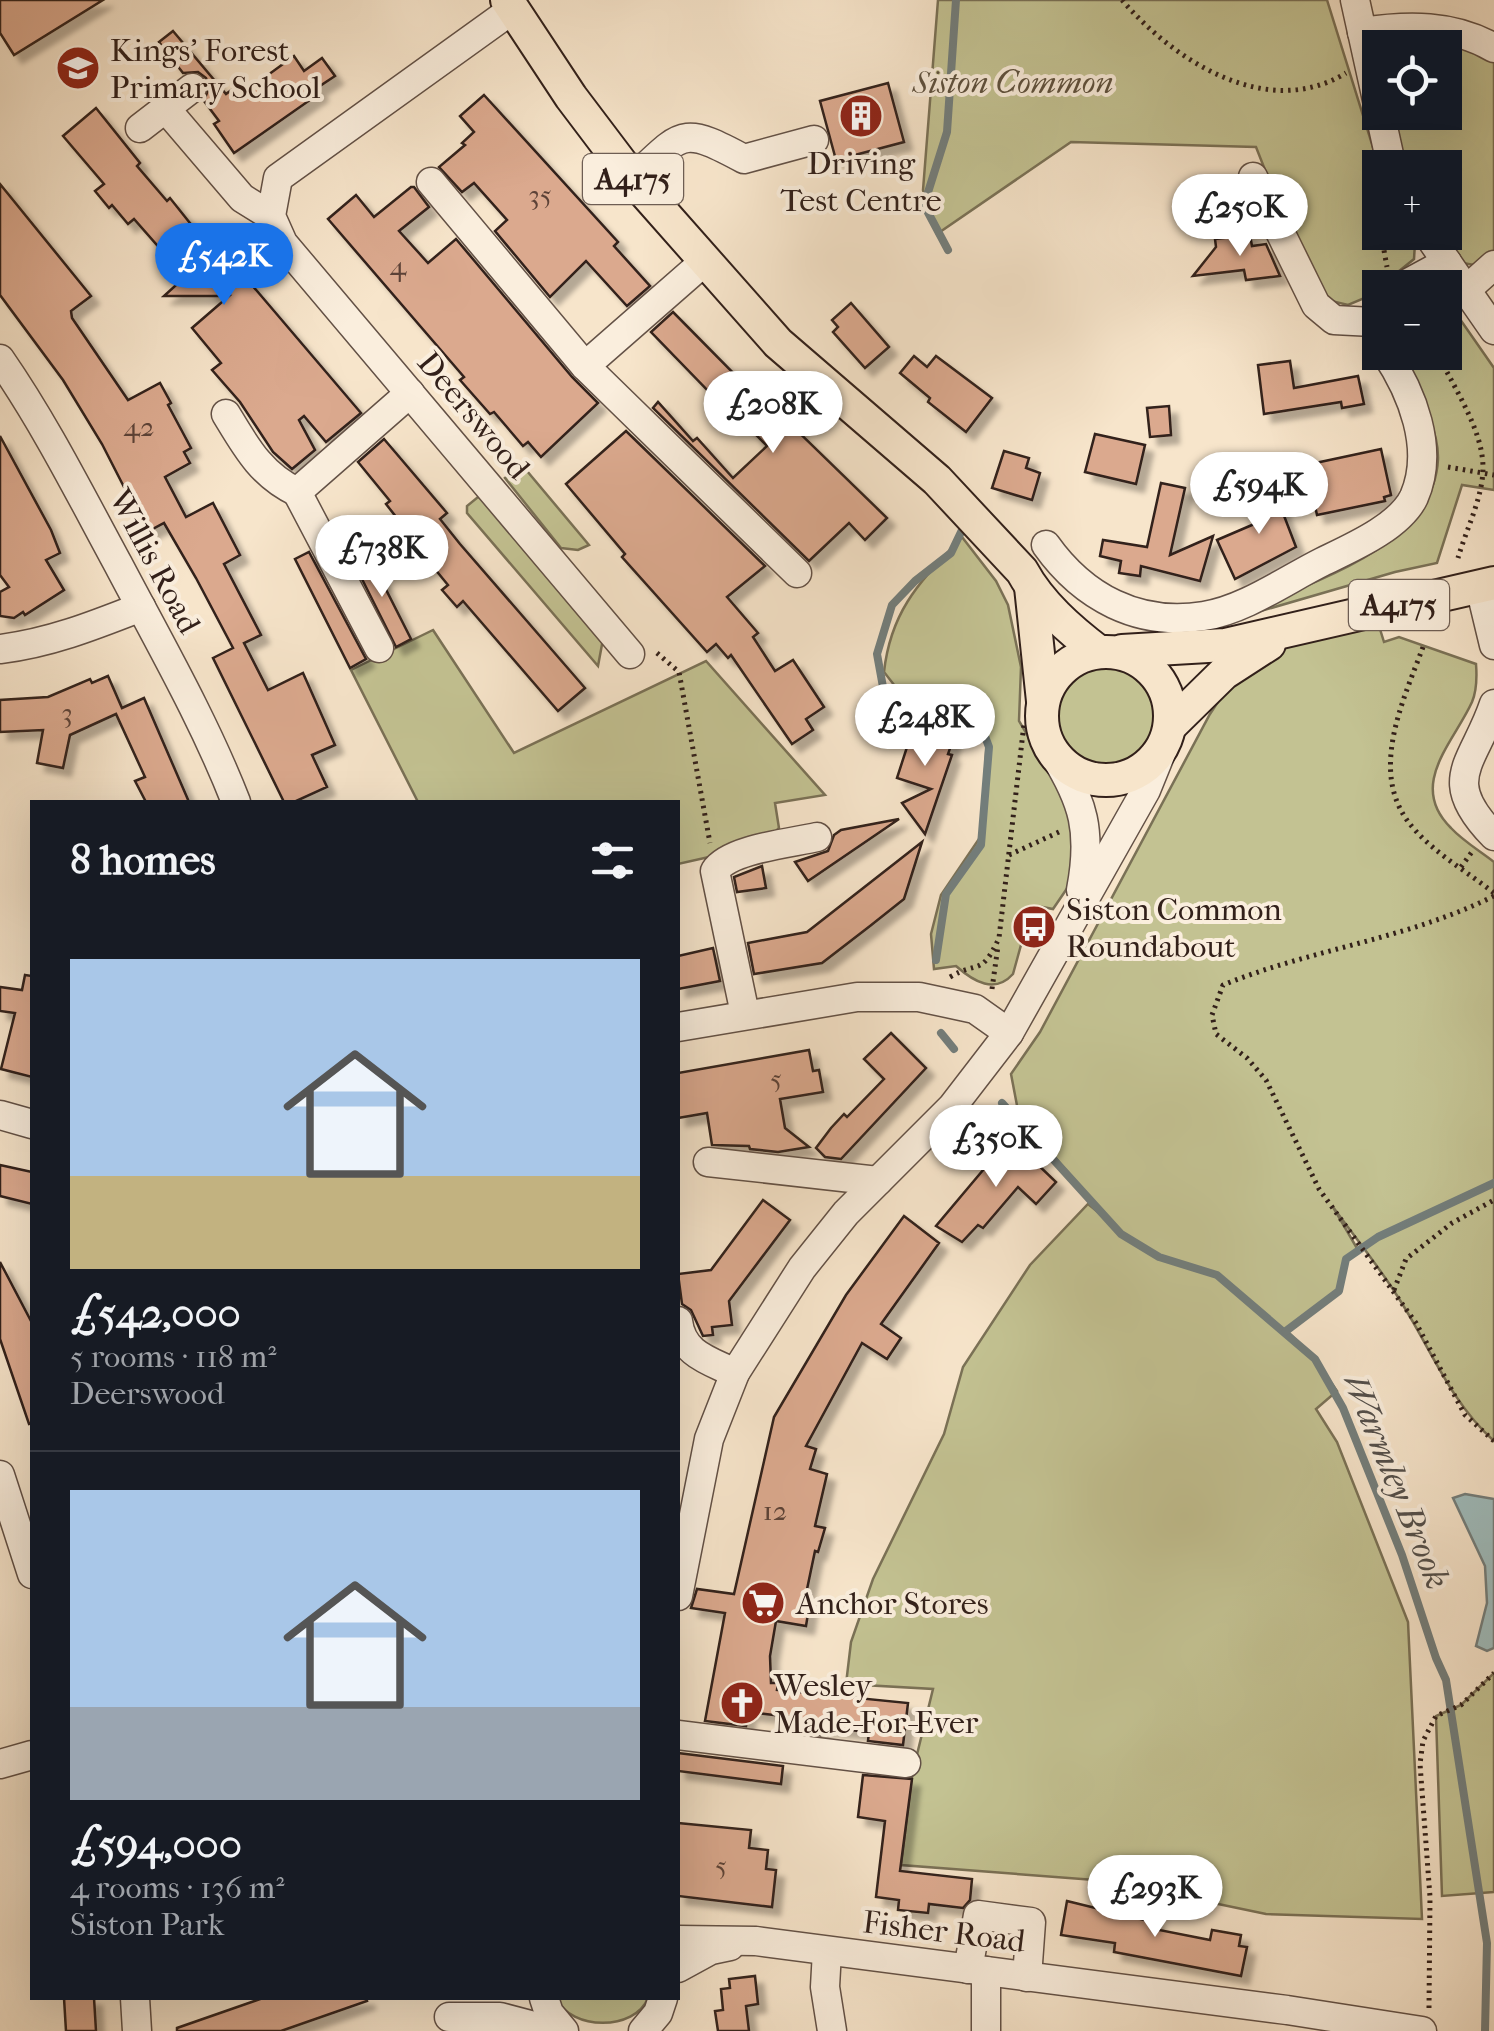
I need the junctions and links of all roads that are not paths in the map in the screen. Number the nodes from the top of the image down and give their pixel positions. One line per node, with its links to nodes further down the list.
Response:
1 (1355, 0): 5 (street)
2 (510, 4): 13 (main road, A4175); 15 (street)
3 (1375, 30): 4 (street)
4 (1444, 30)
5 (1362, 32)
6 (1462, 36): 7 (street)
7 (1494, 48)
8 (192, 88): 9 (street)
9 (166, 109): 10 (street); 15 (street, Deerswood)
10 (140, 128)
11 (814, 140): 13 (street)
12 (1253, 177): 22 (street)
13 (633, 179): 17 (main road, A4175)
14 (431, 182): 25 (street)
15 (271, 216): 27 (street, Deerswood)
16 (1439, 250): 18 (street)
17 (705, 261): 25 (street); 33 (main road, A4175)
18 (1447, 262): 20 (street); 21 (street)
19 (1494, 265): 21 (street)
20 (1432, 270)
21 (1466, 290): 23 (street)
22 (1362, 323)
23 (1494, 330)
24 (0, 359): 34 (street, Willis Road)
25 (585, 366): 31 (street)
26 (1396, 370): 30 (street)
27 (410, 393): 29 (street); 39 (street, Deerswood)
28 (226, 414): 29 (street)
29 (296, 492): 37 (street)
30 (1046, 545)
31 (796, 573)
32 (1487, 585): 35 (main road, A4175); 36 (street)
33 (1031, 587): 40 (main road, A4175); 42 (main road)
34 (141, 607): 38 (street); 45 (street, Willis Road)
35 (1304, 626): 40 (main road, A4175); 43 (main road, A4175)
36 (1494, 645)
37 (379, 648)
38 (0, 649)
39 (627, 650)
40 (1106, 652): 42 (main road, A4175); 43 (main road, A4175)
41 (1494, 704): 47 (street)
42 (1034, 706): 44 (main road)
43 (1167, 737): 44 (main road, A4175); 48 (street)
44 (1035, 759): 48 (street)
45 (235, 800)
46 (817, 836): 49 (street)
47 (1494, 836)
48 (1078, 911): 51 (street)
49 (745, 1014): 50 (street); 51 (street)
50 (680, 1027)
51 (1009, 1033): 55 (street)
52 (0, 1114): 53 (street)
53 (30, 1123)
54 (708, 1162): 55 (street)
55 (878, 1181): 57 (street)
56 (680, 1337): 57 (street)
57 (736, 1372): 60 (street)
58 (0, 1475): 59 (street)
59 (30, 1568)
60 (680, 1586)
61 (680, 1735): 63 (street)
62 (30, 1756): 64 (street)
63 (906, 1763)
64 (0, 1764)
65 (680, 1940): 66 (street, Fisher Road)
66 (756, 1941): 67 (street, Fisher Road); 68 (street, Fisher Road)
67 (827, 1951): 69 (street, Fisher Road); 84 (street)
68 (680, 1967)
69 (977, 1970): 70 (street, Fisher Road); 70 (street); 85 (street)
70 (1027, 1976): 78 (street, Fisher Road)
71 (136, 2000): 79 (street)
72 (477, 2000): 77 (street)
73 (545, 2000): 81 (street)
74 (662, 2000): 82 (street)
75 (663, 2000): 83 (street)
76 (1425, 2022): 78 (street, Fisher Road)
77 (437, 2024): 80 (street)
78 (1372, 2027)
79 (137, 2031)
80 (552, 2031)
81 (564, 2031)
82 (643, 2031)
83 (666, 2031)
84 (832, 2031)
85 (986, 2031)

